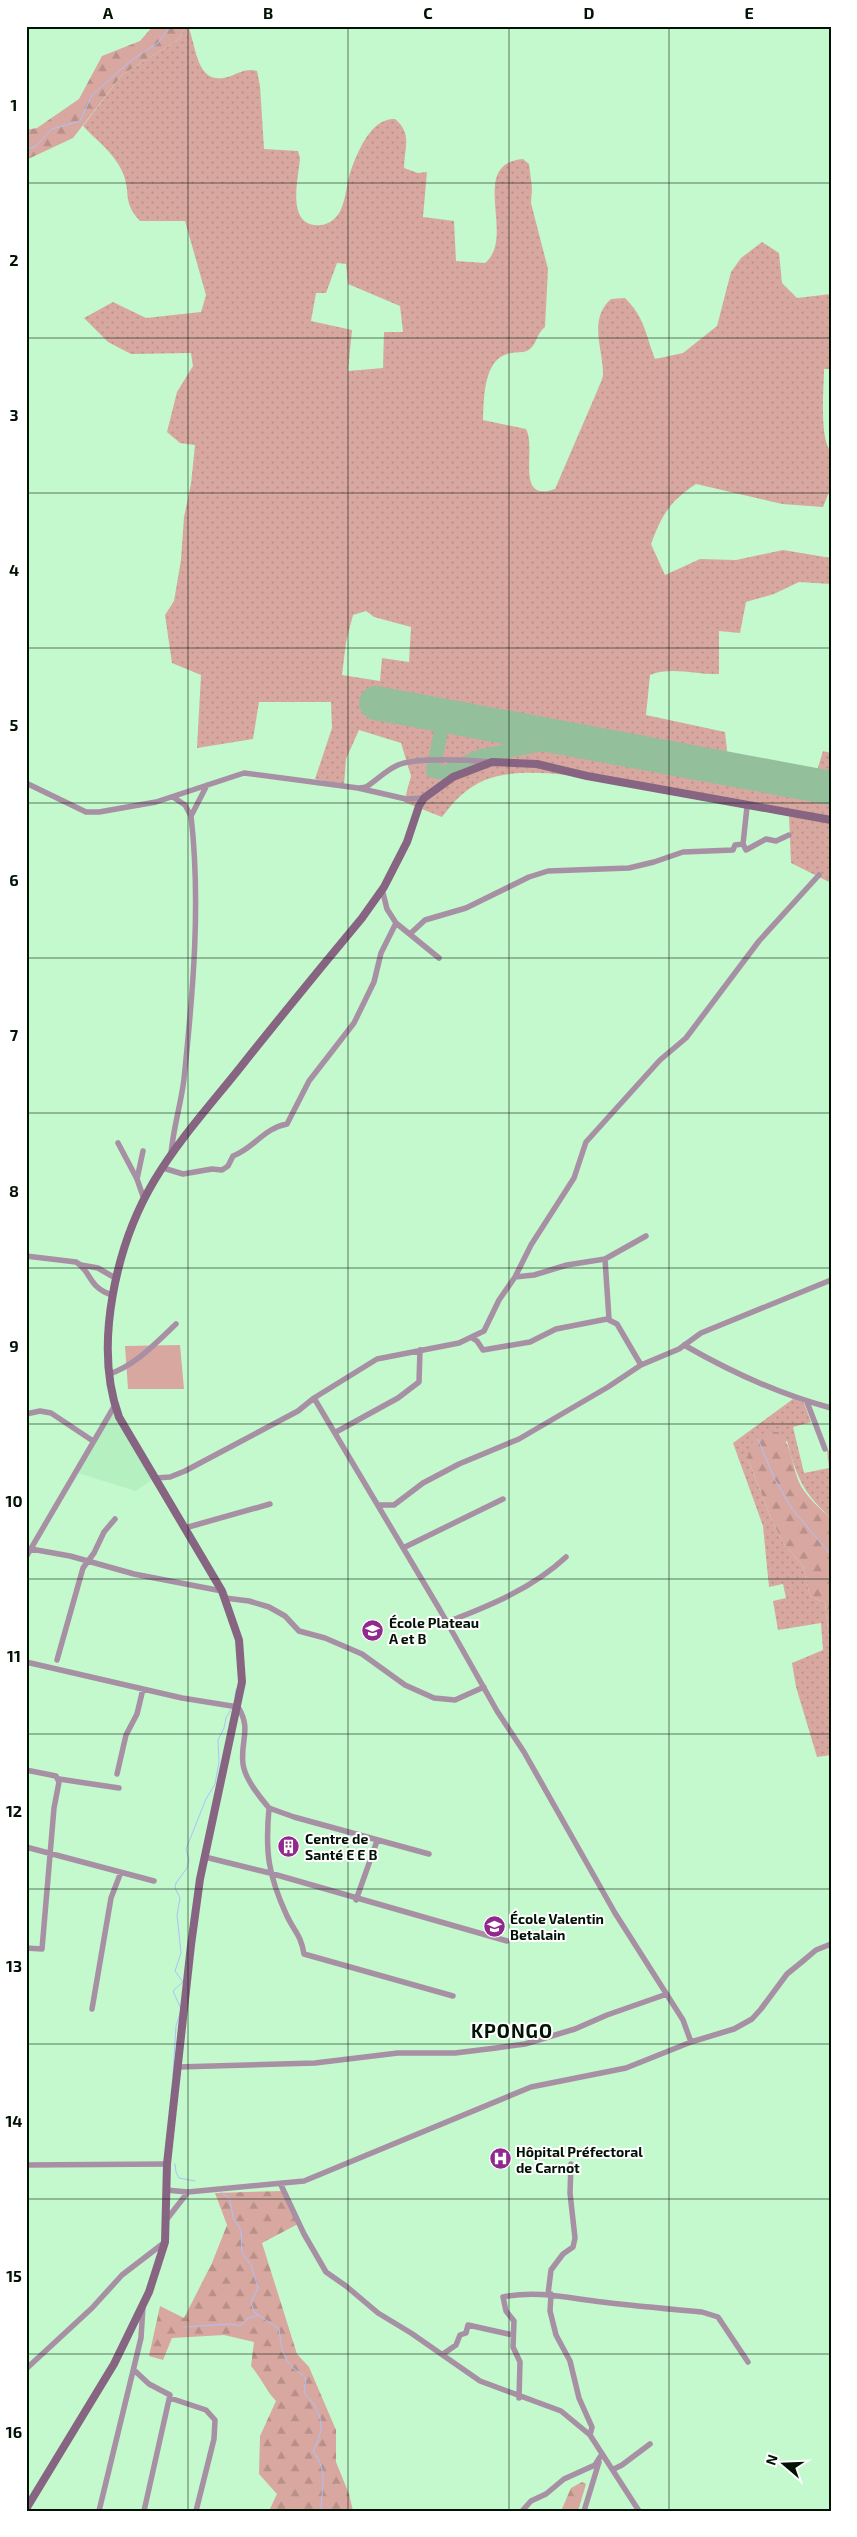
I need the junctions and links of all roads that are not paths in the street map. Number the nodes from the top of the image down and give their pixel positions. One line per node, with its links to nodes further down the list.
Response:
1 (492, 762): 4 (street); 6 (main road); 7 (main road)
2 (26, 783): 5 (street)
3 (207, 785): 4 (street); 5 (street); 8 (street)
4 (358, 788): 6 (street)
5 (173, 797): 8 (street)
6 (424, 798): 13 (main road)
7 (747, 806): 9 (main road); 11 (street)
8 (191, 816): 19 (street)
9 (831, 820)
10 (789, 835): 11 (street)
11 (743, 844): 15 (street)
12 (819, 875): 27 (street)
13 (382, 889): 14 (street); 19 (main road)
14 (396, 923): 15 (street); 20 (street)
15 (411, 933): 16 (street)
16 (439, 958)
17 (118, 1143): 21 (street)
18 (143, 1151): 21 (street)
19 (171, 1156): 20 (main road)
20 (163, 1168): 22 (main road)
21 (136, 1180): 22 (street)
22 (144, 1199): 28 (main road)
23 (646, 1236): 25 (street)
24 (26, 1256): 26 (street)
25 (605, 1259): 27 (street); 31 (street)
26 (81, 1265): 28 (street); 30 (street)
27 (515, 1277): 33 (street)
28 (117, 1280): 30 (main road)
29 (831, 1280): 34 (street)
30 (112, 1295): 37 (main road)
31 (609, 1319): 33 (street); 36 (street)
32 (176, 1324): 37 (street)
33 (472, 1338): 35 (street)
34 (684, 1345): 36 (street); 39 (street)
35 (420, 1350): 38 (street); 43 (street)
36 (641, 1365): 49 (street)
37 (110, 1374): 40 (main road)
38 (314, 1398): 43 (street); 46 (street)
39 (807, 1402): 41 (street); 45 (street)
40 (115, 1405): 44 (street); 46 (main road)
41 (831, 1408)
42 (26, 1414): 44 (street)
43 (336, 1432): 49 (street)
44 (93, 1441): 53 (street)
45 (824, 1449)
46 (156, 1478): 51 (main road)
47 (503, 1499): 52 (street)
48 (270, 1504): 51 (street)
49 (378, 1505): 52 (street)
50 (115, 1519): 56 (street)
51 (185, 1528): 57 (main road)
52 (403, 1548): 58 (street)
53 (31, 1549): 54 (street); 56 (street)
54 (26, 1557)
55 (566, 1557): 58 (street)
56 (87, 1560): 57 (street); 59 (street)
57 (224, 1595): 61 (street); 63 (main road)
58 (447, 1622): 61 (street)
59 (58, 1660)
60 (26, 1662): 62 (street)
61 (484, 1687): 81 (street)
62 (143, 1688): 63 (street); 65 (street)
63 (234, 1706): 68 (street); 73 (main road)
64 (26, 1770): 66 (street)
65 (117, 1774)
66 (59, 1779): 67 (street); 71 (street)
67 (119, 1788)
68 (269, 1808): 69 (street); 75 (street)
69 (377, 1841): 72 (street); 77 (street)
70 (26, 1847): 71 (street)
71 (51, 1854): 74 (street); 80 (street)
72 (429, 1854)
73 (205, 1857): 75 (street); 85 (main road)
74 (121, 1872): 76 (street); 83 (street)
75 (270, 1873): 77 (street); 82 (street)
76 (154, 1881)
77 (356, 1900): 78 (street)
78 (507, 1941)
79 (831, 1944): 84 (street)
80 (26, 1948)
81 (667, 1994): 84 (street); 85 (street)
82 (453, 1996)
83 (92, 2009)
84 (692, 2042): 89 (street)
85 (178, 2067): 86 (main road)
86 (167, 2164): 88 (street); 90 (main road)
87 (571, 2164): 94 (street)
88 (26, 2166)
89 (281, 2185): 91 (street); 97 (street)
90 (166, 2190): 91 (street); 92 (main road)
91 (188, 2192): 92 (street)
92 (167, 2219): 93 (main road)
93 (165, 2242): 95 (main road); 99 (street)
94 (549, 2294): 96 (street); 98 (street); 103 (street)
95 (143, 2303): 100 (street); 107 (main road)
96 (513, 2335): 97 (street); 102 (street)
97 (443, 2354): 102 (street)
98 (748, 2362)
99 (26, 2368)
100 (134, 2370): 101 (street); 108 (street)
101 (170, 2398): 109 (street); 110 (street)
102 (519, 2398): 103 (street)
103 (590, 2435): 105 (street)
104 (650, 2444): 106 (street)
105 (600, 2455): 106 (street); 111 (street); 112 (street)
106 (614, 2469): 113 (street)
107 (26, 2509)
108 (98, 2511)
109 (144, 2511)
110 (196, 2511)
111 (522, 2511)
112 (584, 2511)
113 (639, 2511)

